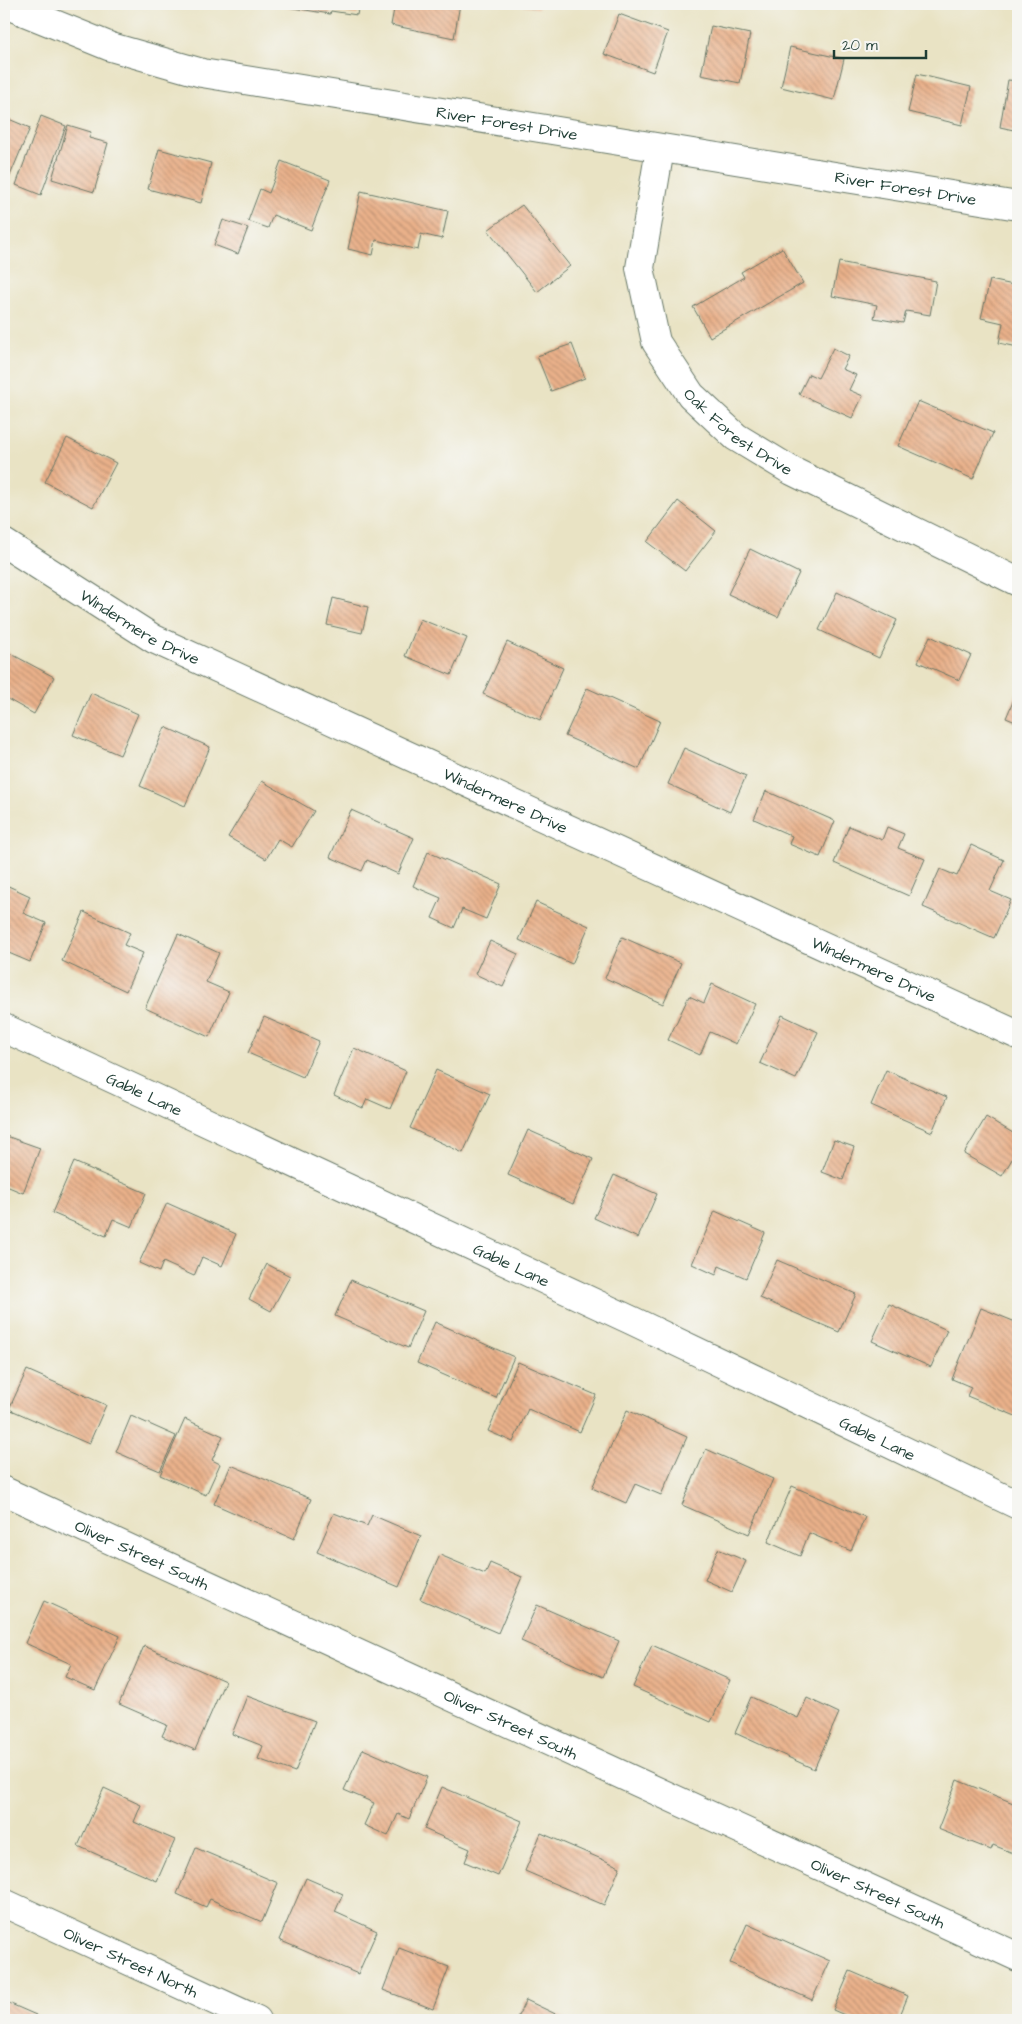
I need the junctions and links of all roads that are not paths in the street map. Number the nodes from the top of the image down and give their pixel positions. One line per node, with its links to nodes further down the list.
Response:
1 (5, 4): 2 (street, River Forest Drive)
2 (660, 149): 3 (street, River Forest Drive); 5 (street, Oak Forest Drive)
3 (1018, 206)
4 (4, 544): 7 (street, Windermere Drive)
5 (1018, 582)
6 (4, 1028): 9 (street, Gable Lane)
7 (1018, 1035)
8 (4, 1491): 11 (street, Oliver Street South)
9 (1018, 1505)
10 (4, 1903): 12 (street, Oliver Street North)
11 (1018, 1957)
12 (258, 2020)

